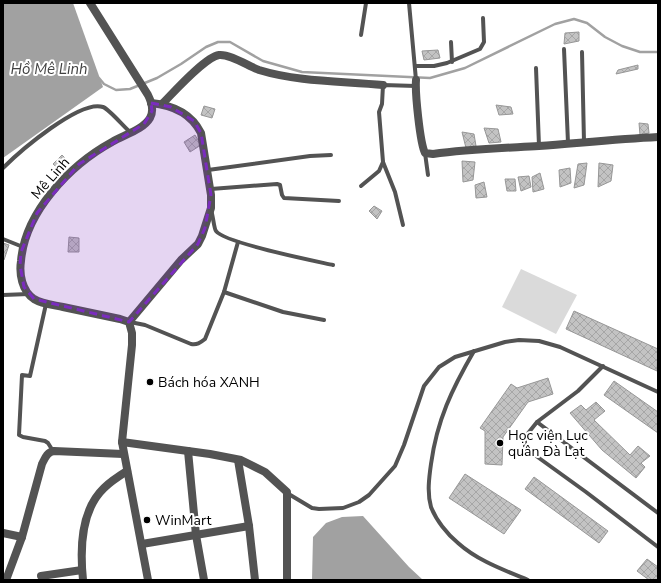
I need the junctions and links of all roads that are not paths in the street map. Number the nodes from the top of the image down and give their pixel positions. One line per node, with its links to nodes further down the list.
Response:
1 (90, 3): 14 (street)
2 (366, 3): 5 (lane)
3 (409, 3): 10 (lane)
4 (483, 18): 9 (lane)
5 (360, 35)
6 (451, 42): 9 (lane)
7 (564, 49): 19 (lane)
8 (582, 52): 18 (lane)
9 (452, 62): 10 (lane)
10 (416, 68): 12 (lane)
11 (536, 68): 20 (lane)
12 (416, 83): 13 (lane); 21 (street)
13 (383, 85): 15 (street); 23 (lane)
14 (150, 99): 15 (street); 16 (street, Mê Linh)
15 (162, 104): 25 (street)
16 (130, 132): 24 (lane); 34 (street, Mê Linh)
17 (658, 137): 18 (street)
18 (584, 142): 19 (street)
19 (568, 143): 20 (street)
20 (539, 146): 21 (street)
21 (426, 153): 26 (lane)
22 (331, 155): 25 (lane)
23 (383, 162): 27 (lane); 31 (lane)
24 (3, 168)
25 (208, 170): 28 (street)
26 (428, 175)
27 (361, 186)
28 (211, 189): 29 (lane); 30 (street)
29 (339, 201)
30 (211, 208): 33 (lane); 41 (street)
31 (403, 225)
32 (3, 239): 34 (lane)
33 (238, 242): 35 (lane); 36 (lane)
34 (23, 247): 37 (street, Mê Linh)
35 (334, 264)
36 (224, 292): 40 (lane); 41 (lane)
37 (29, 294): 38 (lane); 39 (street)
38 (3, 295)
39 (46, 304): 41 (street); 47 (lane)
40 (324, 320)
41 (129, 322): 46 (street)
42 (474, 351): 43 (lane); 52 (lane); 68 (lane)
43 (603, 366): 44 (lane); 45 (lane)
44 (658, 392)
45 (537, 422): 53 (lane); 59 (lane)
46 (122, 442): 48 (street); 49 (street)
47 (54, 451): 49 (street); 57 (street)
48 (188, 451): 50 (street); 56 (street)
49 (123, 454): 51 (street)
50 (238, 460): 52 (street); 54 (street)
51 (127, 472): 58 (street); 60 (street)
52 (287, 492): 67 (street)
53 (658, 513)
54 (249, 526): 56 (street); 66 (street)
55 (3, 532): 57 (street)
56 (196, 535): 58 (street); 65 (street)
57 (22, 537): 62 (street)
58 (142, 544): 64 (street)
59 (658, 547)
60 (82, 570): 61 (street); 63 (street)
61 (41, 576)
62 (6, 580)
63 (83, 580)
64 (148, 580)
65 (204, 580)
66 (255, 580)
67 (287, 580)
68 (528, 580)

